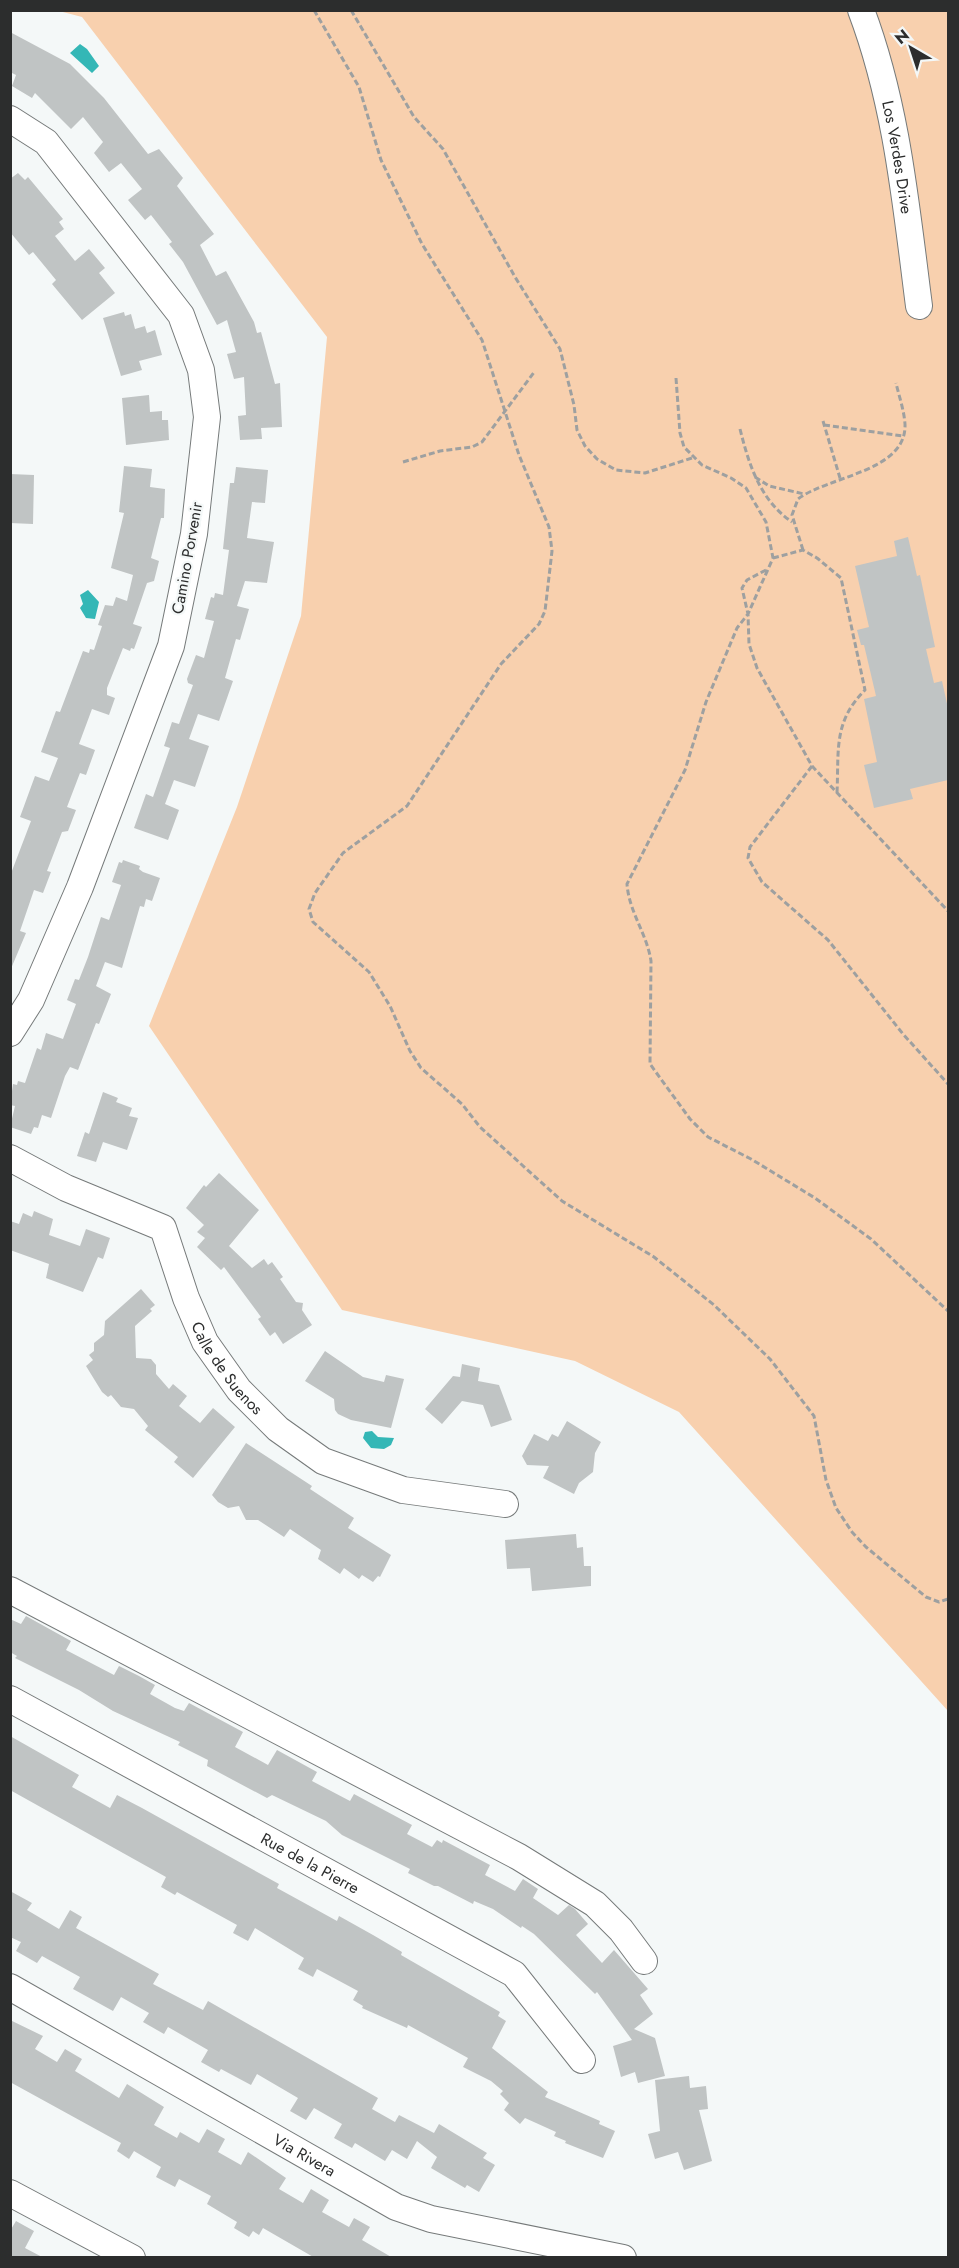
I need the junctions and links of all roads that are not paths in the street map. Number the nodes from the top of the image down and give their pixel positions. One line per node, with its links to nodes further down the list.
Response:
1 (861, 10): 3 (street, Los Verdes Drive)
2 (10, 119): 4 (street, Camino Porvenir)
3 (919, 306)
4 (10, 1033)
5 (10, 1158): 6 (street, Calle de Suenos)
6 (505, 1504)
7 (10, 1590): 9 (street)
8 (10, 1699): 11 (street, Rue de la Pierre)
9 (644, 1961)
10 (10, 1987): 13 (street, Via Rivera)
11 (582, 2060)
12 (10, 2193): 14 (street)
13 (596, 2256): 15 (street, Via Rivera)
14 (132, 2258)
15 (623, 2258)

